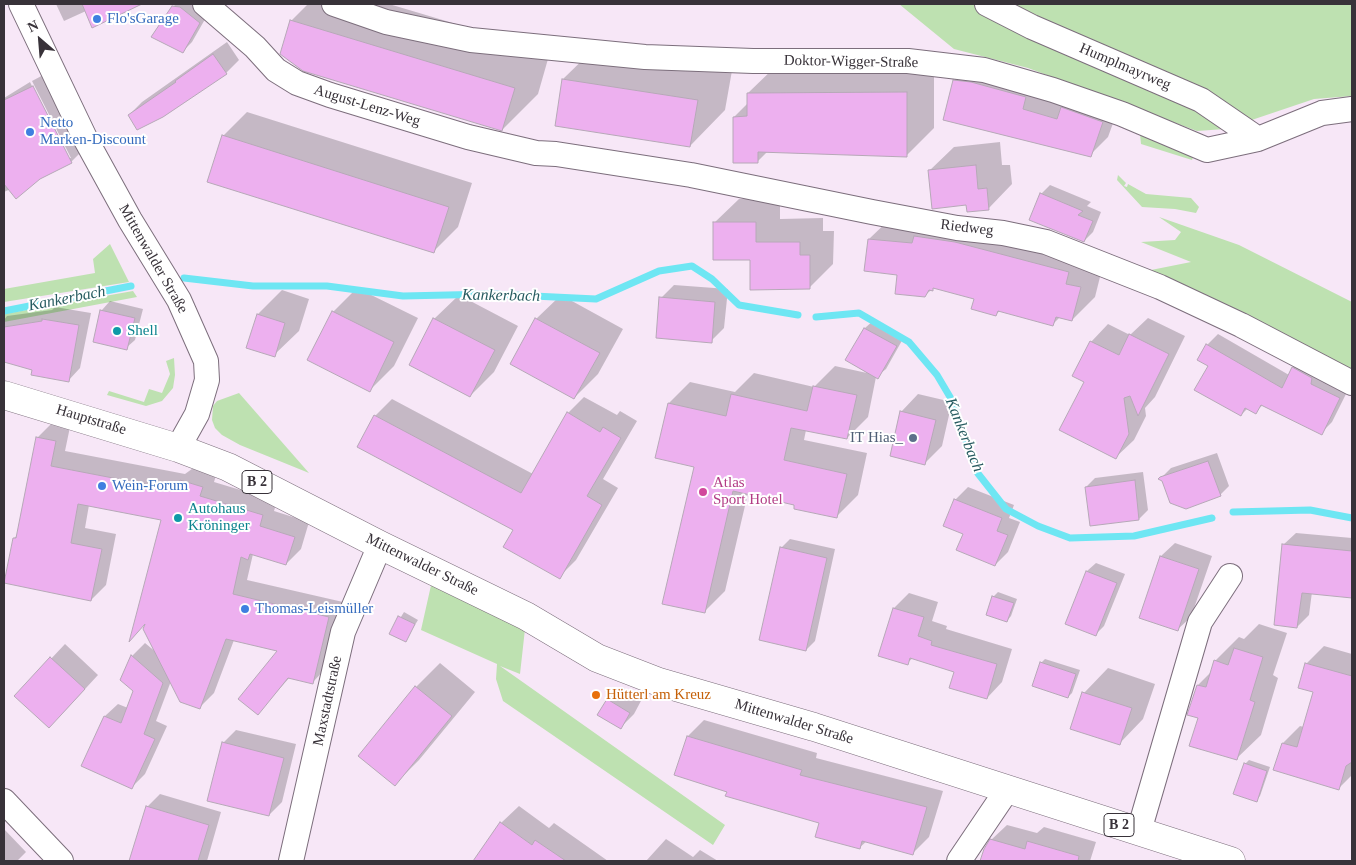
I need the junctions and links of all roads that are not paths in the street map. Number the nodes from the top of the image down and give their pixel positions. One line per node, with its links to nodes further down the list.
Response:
1 (21, 4): 10 (street, Mittenwalder Straße)
2 (205, 4): 7 (street, August-Lenz-Weg)
3 (334, 4): 6 (street, Doktor-Wigger-Straße)
4 (987, 4): 6 (street, Humplmayrweg)
5 (1352, 109): 6 (street, Doktor-Wigger-Straße)
6 (1258, 139)
7 (556, 154): 8 (street, Riedweg)
8 (1352, 383)
9 (4, 395): 10 (main road, Hauptstraße / B 2)
10 (178, 448): 11 (main road, Mittenwalder Straße / B 2)
11 (380, 545): 13 (main road, Mittenwalder Straße / B 2); 17 (street, Maxstadtstraße)
12 (1230, 576): 15 (street)
13 (1007, 790): 15 (main road, Mittenwalder Straße / B 2); 18 (street)
14 (4, 801): 16 (street)
15 (1139, 831): 19 (main road, Mittenwalder Straße / B 2)
16 (57, 860)
17 (291, 861)
18 (959, 861)
19 (1231, 861)

